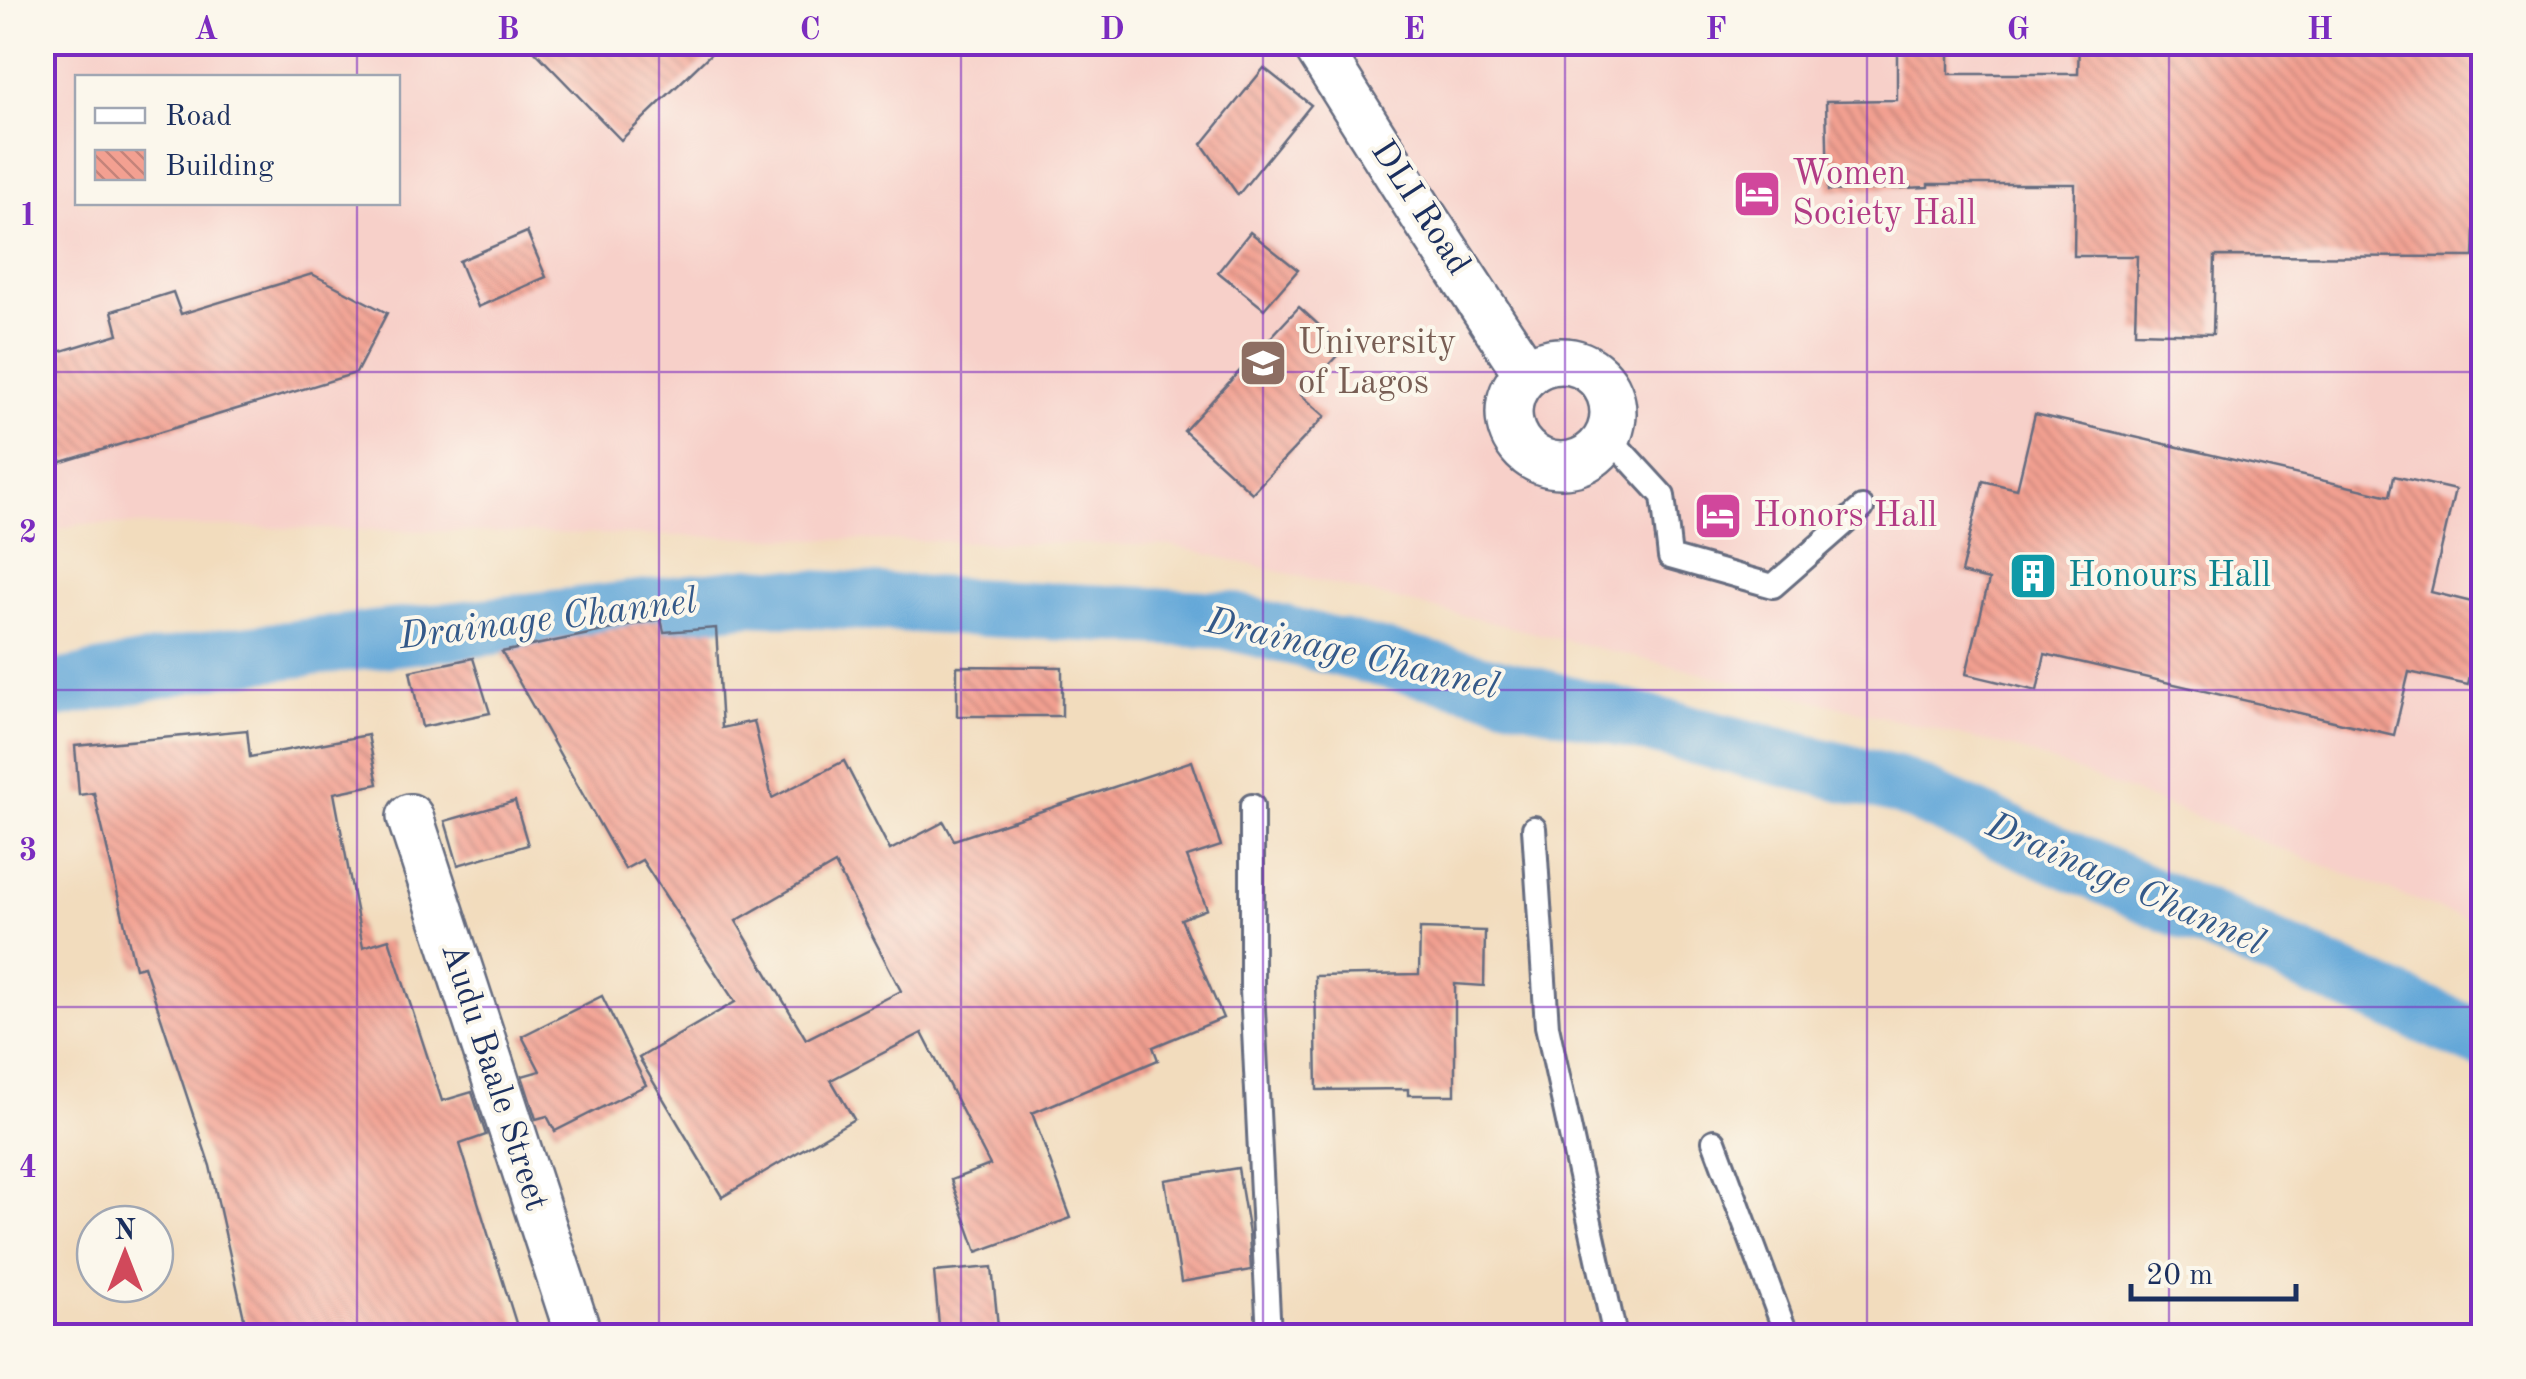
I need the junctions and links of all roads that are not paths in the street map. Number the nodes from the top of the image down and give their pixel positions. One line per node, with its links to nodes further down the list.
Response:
1 (1314, 42): 2 (street, DLI Road)
2 (1527, 374): 3 (street); 3 (street)
3 (1608, 436): 4 (lane)
4 (1862, 508)
5 (1252, 806): 10 (lane)
6 (410, 816): 9 (street, Audu Baale Street)
7 (1534, 828): 11 (lane)
8 (1714, 1141): 12 (lane)
9 (579, 1336)
10 (1269, 1336)
11 (1615, 1336)
12 (1788, 1336)

